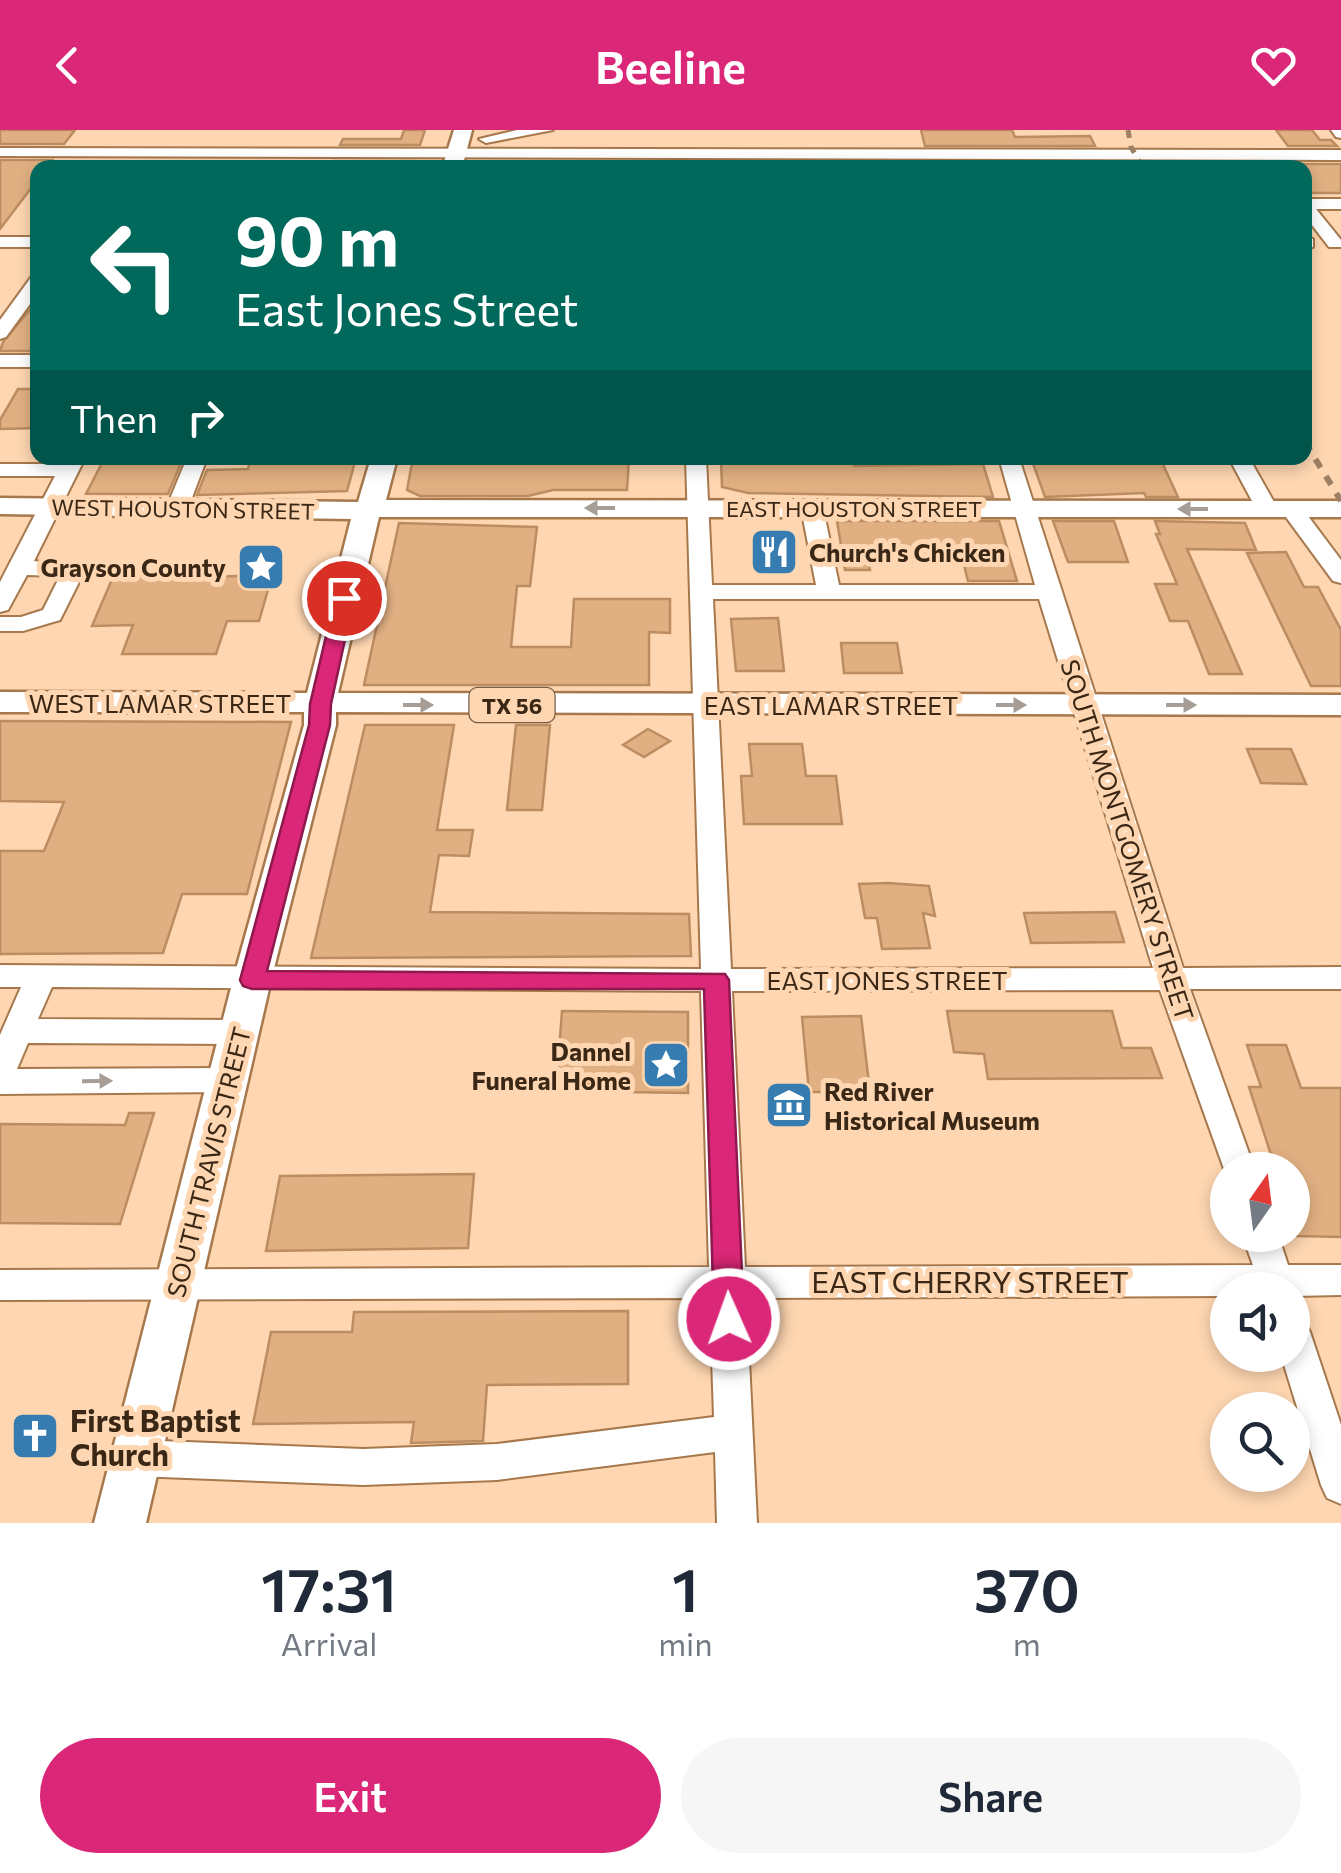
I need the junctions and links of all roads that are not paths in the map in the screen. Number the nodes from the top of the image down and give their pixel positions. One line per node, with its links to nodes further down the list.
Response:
1 (249, 130): 6 (street)
2 (546, 130): 4 (street)
3 (178, 133): 16 (street)
4 (516, 136): 5 (street); 10 (street)
5 (457, 148): 6 (street); 10 (street)
6 (238, 151): 16 (street); 17 (street)
7 (0, 152): 8 (street)
8 (78, 152): 9 (street); 13 (street)
9 (114, 152): 14 (street); 15 (street)
10 (601, 154): 11 (street)
11 (686, 154): 18 (street)
12 (1341, 155): 18 (street)
13 (72, 160)
14 (109, 160)
15 (132, 160)
16 (165, 160)
17 (234, 160)
18 (913, 160)
19 (1341, 204): 20 (street)
20 (1312, 205)
21 (1312, 213): 25 (street)
22 (0, 242): 23 (street)
23 (30, 242)
24 (1312, 242): 25 (street)
25 (1338, 243)
26 (30, 291): 27 (street)
27 (0, 333)
28 (0, 361): 29 (street)
29 (30, 362)
30 (60, 465): 37 (street)
31 (71, 465): 39 (street)
32 (194, 465): 46 (street)
33 (382, 465): 45 (main road, SOUTH TRAVIS STREET)
34 (696, 465): 40 (street)
35 (1012, 465): 42 (street, SOUTH MONTGOMERY STREET)
36 (1244, 465): 43 (street)
37 (0, 470)
38 (0, 506): 39 (main road, WEST HOUSTON STREET)
39 (50, 506): 46 (main road, WEST HOUSTON STREET); 47 (street)
40 (698, 508): 41 (main road, EAST HOUSTON STREET); 45 (main road, EAST HOUSTON STREET, one-way to 45); 49 (street)
41 (812, 508): 42 (main road, EAST HOUSTON STREET); 50 (street)
42 (1022, 508): 43 (main road, EAST HOUSTON STREET, one-way to 42); 51 (street, SOUTH MONTGOMERY STREET)
43 (1279, 509): 44 (main road, EAST HOUSTON STREET); 48 (street)
44 (1341, 509)
45 (367, 510): 46 (main road, WEST HOUSTON STREET); 55 (main road, SOUTH TRAVIS STREET)
46 (176, 511)
47 (19, 568): 52 (street); 53 (street)
48 (1341, 576)
49 (701, 592): 50 (street); 56 (street)
50 (829, 592): 51 (street)
51 (1048, 592): 57 (street, SOUTH MONTGOMERY STREET)
52 (0, 606)
53 (0, 624)
54 (0, 702): 55 (main road, WEST LAMAR STREET / TX 56)
55 (320, 704): 56 (main road, EAST LAMAR STREET / TX 56, one-way to 56); 63 (main road, SOUTH TRAVIS STREET)
56 (704, 705): 57 (main road, EAST LAMAR STREET / TX 56, one-way to 57); 64 (street)
57 (1084, 705): 58 (main road, EAST LAMAR STREET / TX 56, one-way to 58); 61 (street, SOUTH MONTGOMERY STREET)
58 (1341, 705)
59 (0, 976): 60 (street, EAST JONES STREET)
60 (41, 977): 63 (street, EAST JONES STREET); 65 (street)
61 (1171, 978): 62 (street, EAST JONES STREET); 64 (street, EAST JONES STREET); 70 (street, SOUTH MONTGOMERY STREET)
62 (1341, 978)
63 (252, 980): 64 (street, EAST JONES STREET); 66 (main road, SOUTH TRAVIS STREET)
64 (716, 980): 72 (street)
65 (18, 1031): 66 (street); 67 (street)
66 (240, 1032): 68 (main road, SOUTH TRAVIS STREET)
67 (0, 1071)
68 (228, 1080): 69 (street, one-way to 68); 74 (main road, SOUTH TRAVIS STREET)
69 (0, 1082)
70 (1232, 1152)
71 (1341, 1280): 73 (street, EAST CHERRY STREET)
72 (728, 1281): 74 (street, EAST CHERRY STREET); 75 (street, EAST CHERRY STREET); 78 (street)
73 (1310, 1282)
74 (178, 1284): 76 (street, EAST CHERRY STREET); 79 (main road, SOUTH TRAVIS STREET)
75 (1210, 1285)
76 (0, 1286)
77 (1305, 1372): 80 (street)
78 (734, 1432): 79 (street); 82 (street)
79 (136, 1458): 81 (main road, SOUTH TRAVIS STREET)
80 (1341, 1485)
81 (120, 1523)
82 (737, 1523)

